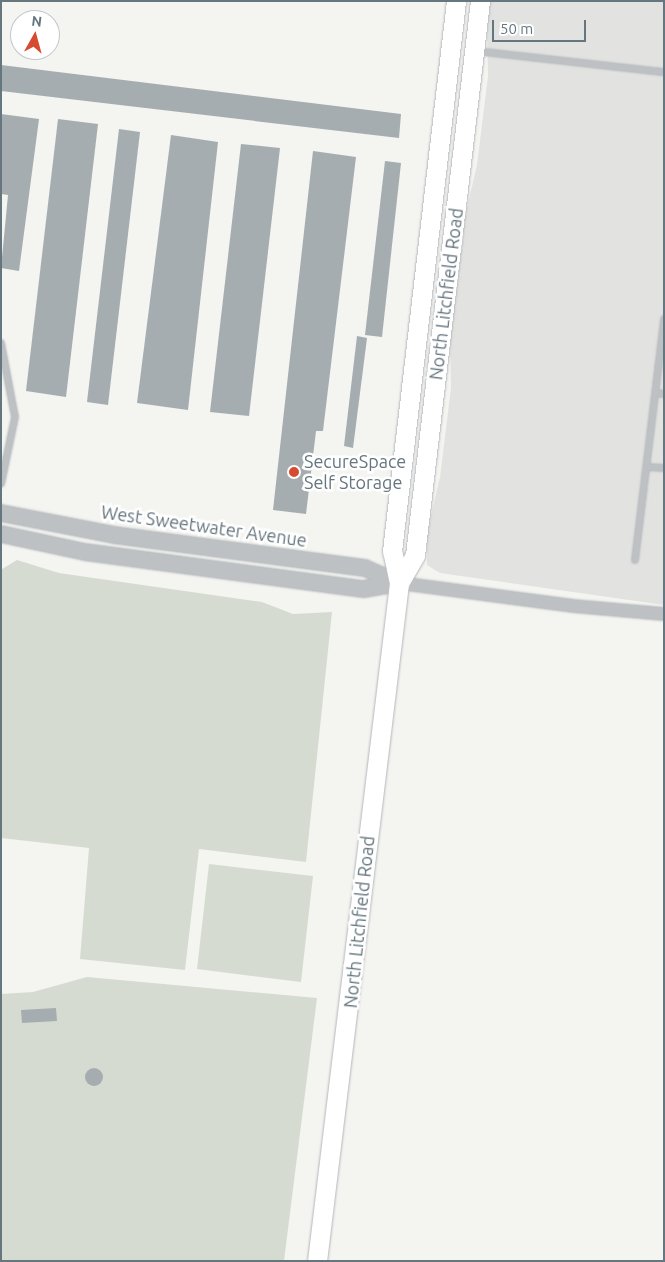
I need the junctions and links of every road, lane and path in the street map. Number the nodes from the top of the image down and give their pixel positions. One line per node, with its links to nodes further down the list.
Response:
1 (456, 1): 15 (main road, North Litchfield Road)
2 (480, 1): 3 (main road, North Litchfield Road)
3 (474, 51): 4 (lane); 15 (main road, North Litchfield Road)
4 (664, 72)
5 (664, 319): 7 (lane)
6 (1, 343): 11 (lane)
7 (656, 393): 8 (lane); 9 (lane)
8 (664, 394)
9 (647, 467): 10 (lane); 14 (lane)
10 (664, 468)
11 (1, 484)
12 (1, 513): 15 (street, West Sweetwater Avenue)
13 (1, 534): 15 (street, West Sweetwater Avenue)
14 (635, 560)
15 (399, 583): 16 (street, West Sweetwater Avenue); 17 (main road, North Litchfield Road)
16 (664, 614)
17 (318, 1261)

